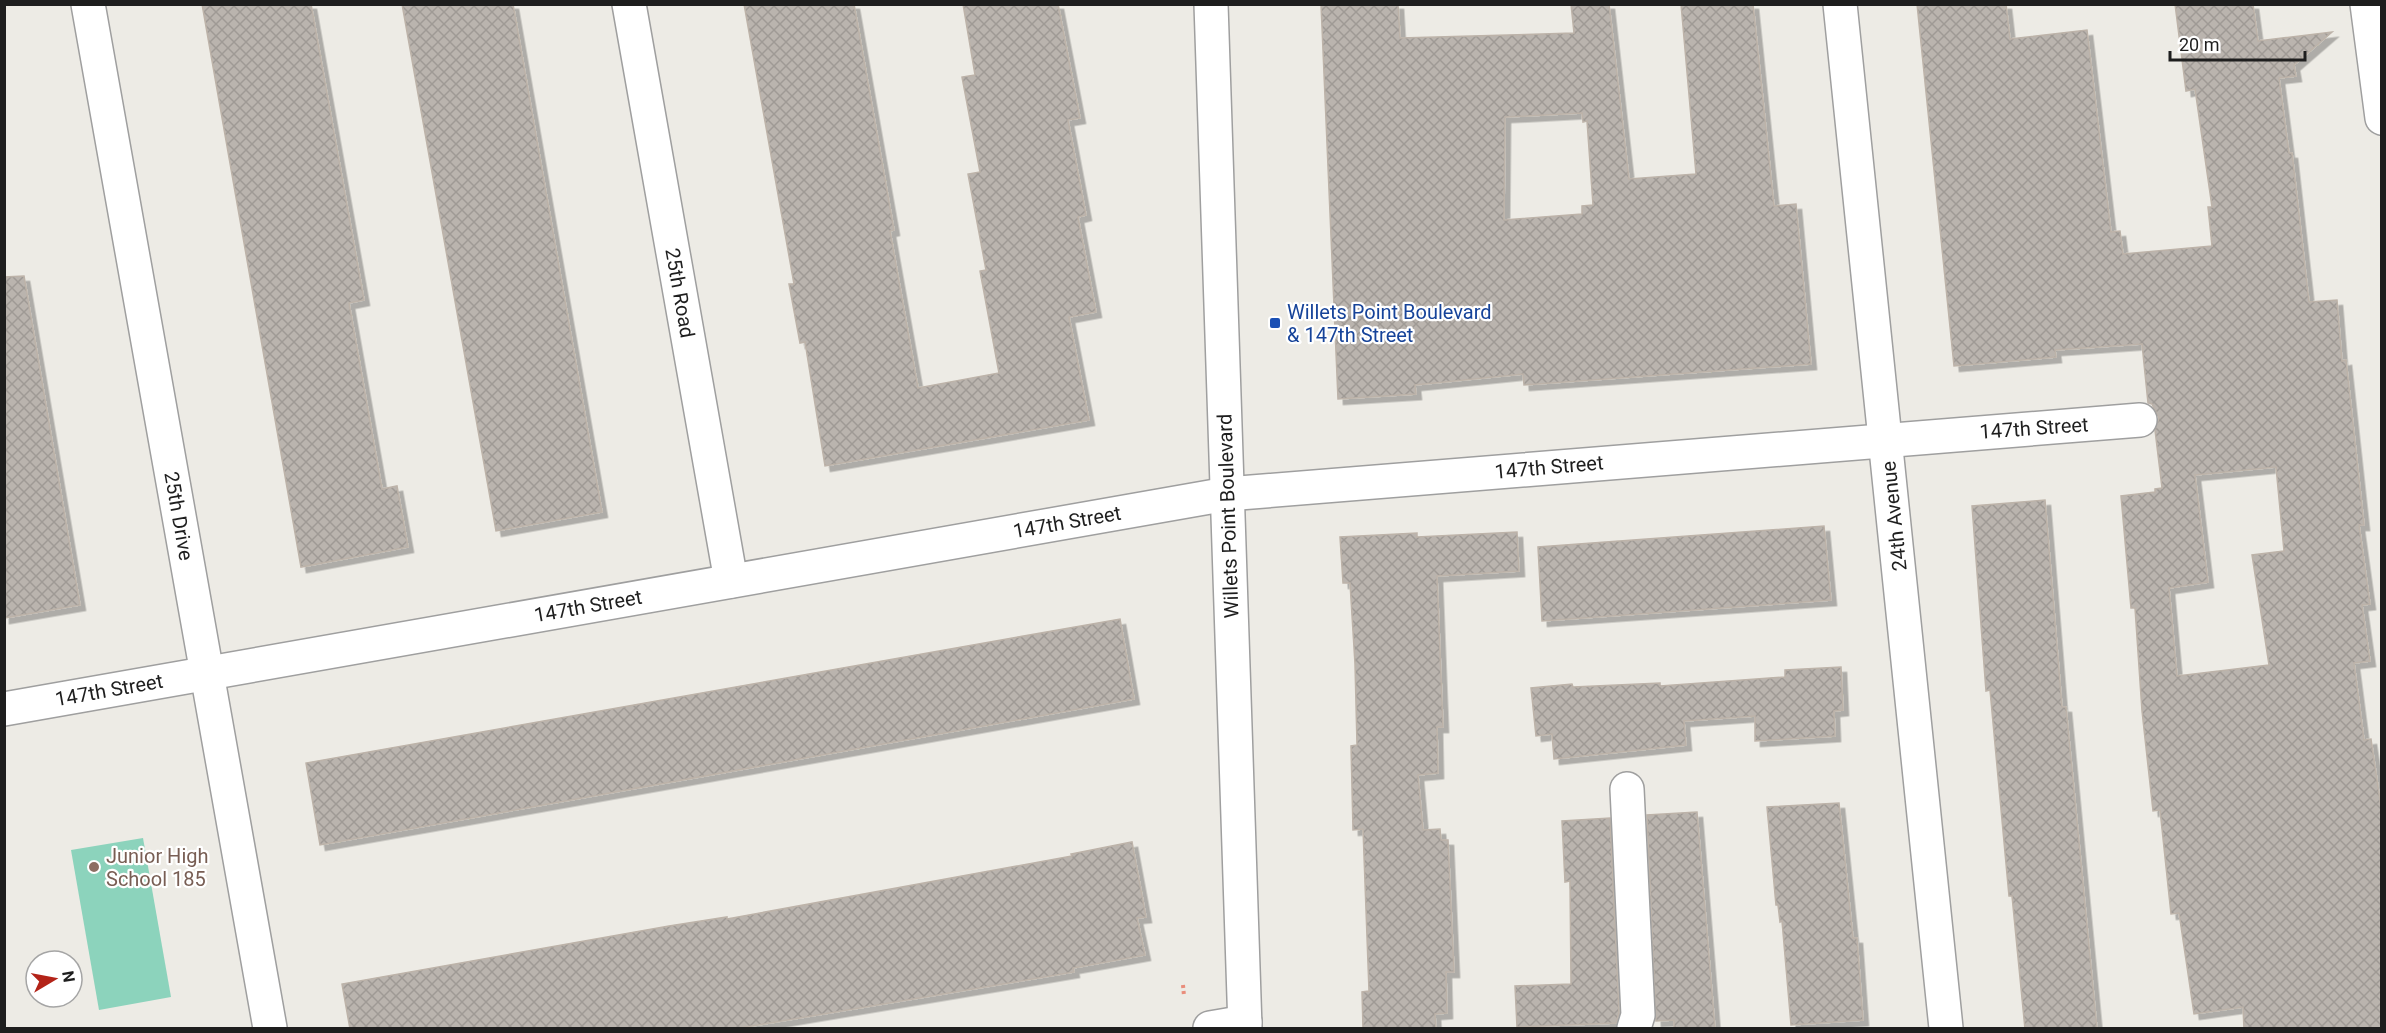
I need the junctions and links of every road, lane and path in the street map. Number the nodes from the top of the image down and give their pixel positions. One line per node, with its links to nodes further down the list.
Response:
1 (88, 4): 11 (street, 25th Drive)
2 (629, 4): 10 (street, 25th Road)
3 (1211, 4): 9 (street, Willets Point Boulevard)
4 (1840, 4): 8 (street, 24th Avenue)
5 (2367, 4): 6 (street)
6 (2382, 118)
7 (2140, 420): 8 (street, 147th Street)
8 (1886, 439): 9 (street, 147th Street); 20 (street, 24th Avenue)
9 (1227, 494): 10 (street, 147th Street); 16 (street, Willets Point Boulevard)
10 (731, 580): 11 (street, 147th Street)
11 (207, 674): 12 (street, 147th Street); 17 (street, 25th Drive)
12 (4, 709)
13 (1627, 789): 19 (street)
14 (1183, 985): 15 (path)
15 (1184, 996)
16 (1245, 1025): 18 (street)
17 (270, 1029)
18 (1210, 1029)
19 (1634, 1029)
20 (1946, 1029)

